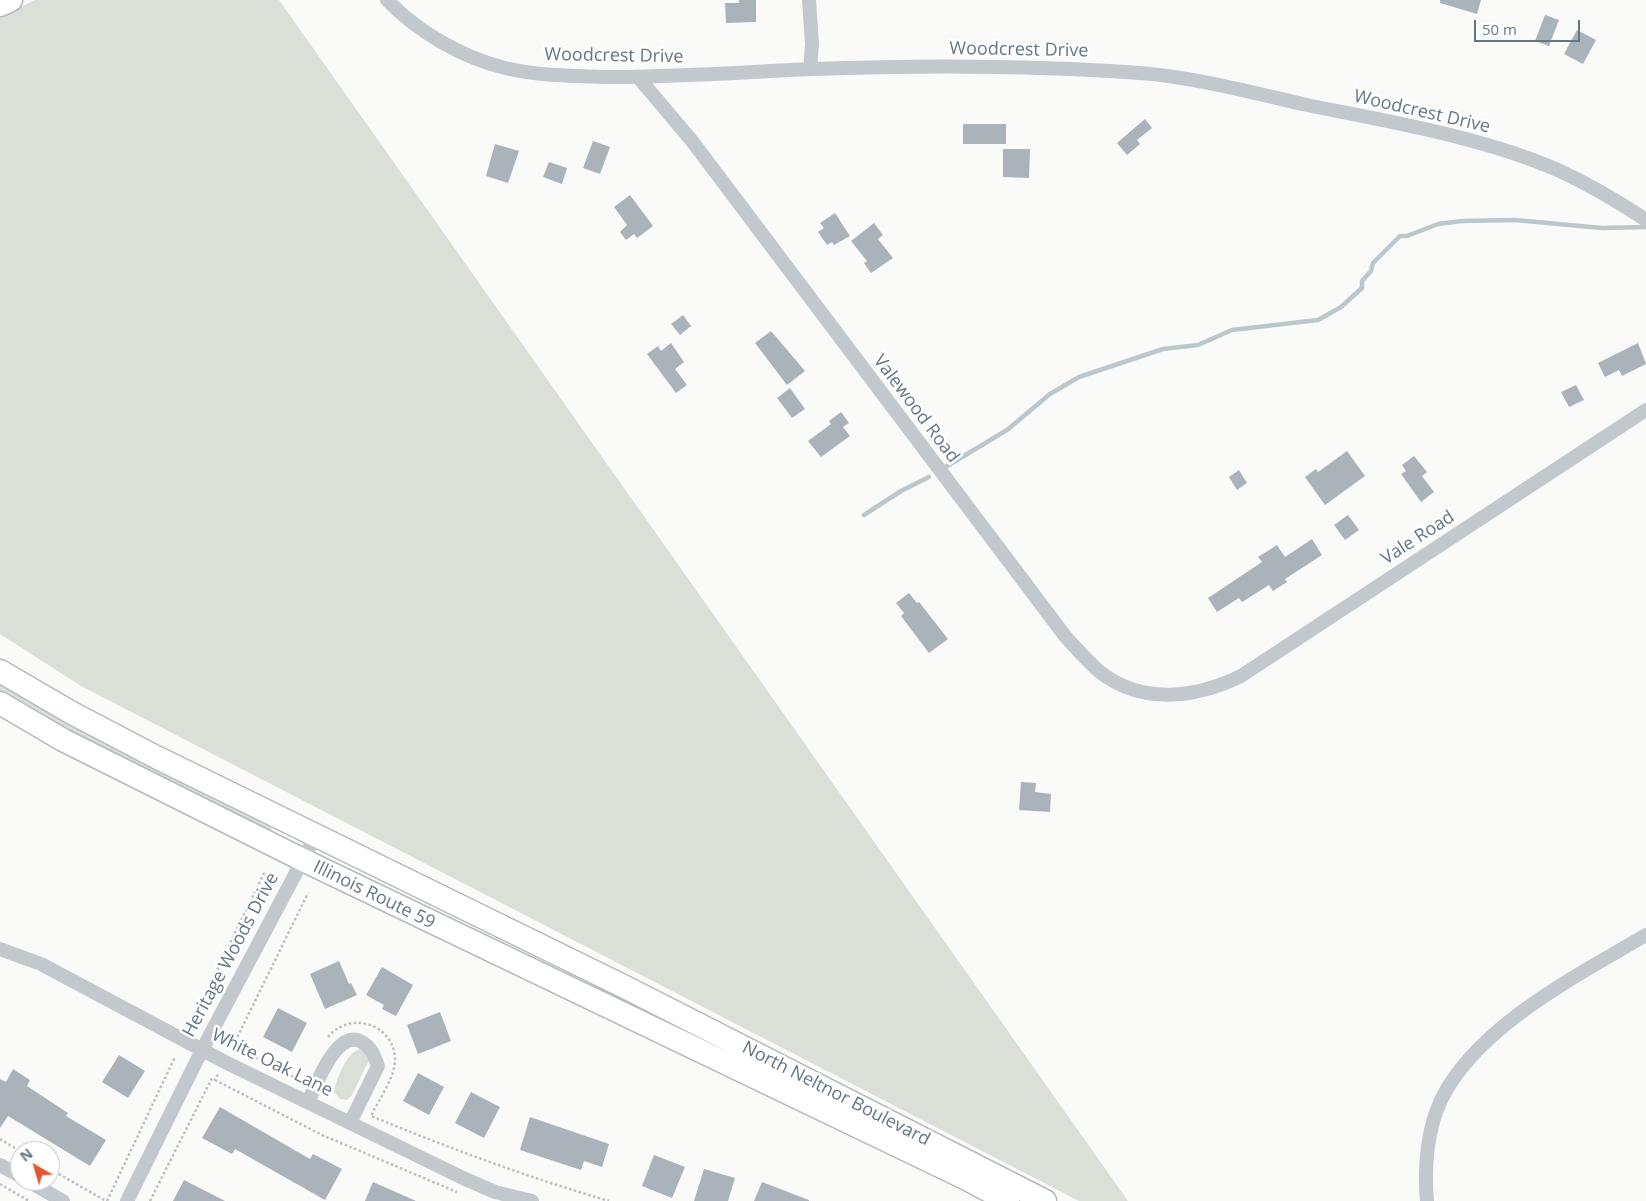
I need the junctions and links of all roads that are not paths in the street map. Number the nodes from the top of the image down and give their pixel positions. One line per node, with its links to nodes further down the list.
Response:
1 (11, 0): 4 (main road)
2 (386, 0): 6 (street, Woodcrest Drive)
3 (809, 0): 5 (street)
4 (0, 5)
5 (810, 69): 6 (street, Woodcrest Drive); 7 (street, Woodcrest Drive)
6 (638, 77): 10 (street, Valewood Road)
7 (1646, 220)
8 (1646, 410): 10 (street, Vale Road)
9 (0, 671): 12 (main road, Illinois Route 59)
10 (1206, 690)
11 (0, 703): 13 (main road, Illinois Route 59)
12 (316, 835): 13 (street, Heritage Woods Drive); 16 (main road, Illinois Route 59)
13 (303, 860): 17 (street, Heritage Woods Drive); 18 (main road, Illinois Route 59)
14 (1646, 935): 27 (street)
15 (0, 950): 17 (street, White Oak Lane)
16 (627, 988): 26 (main road, North Neltnor Boulevard)
17 (202, 1050): 19 (street, White Oak Lane); 23 (street, Heritage Woods Drive)
18 (754, 1077): 25 (main road, North Neltnor Boulevard)
19 (308, 1102): 20 (street, White Oak Lane); 20 (street)
20 (350, 1123): 24 (street, White Oak Lane)
21 (45, 1191): 22 (street)
22 (62, 1201)
23 (127, 1201)
24 (532, 1201)
25 (1008, 1201)
26 (1044, 1201)
27 (1427, 1201)

